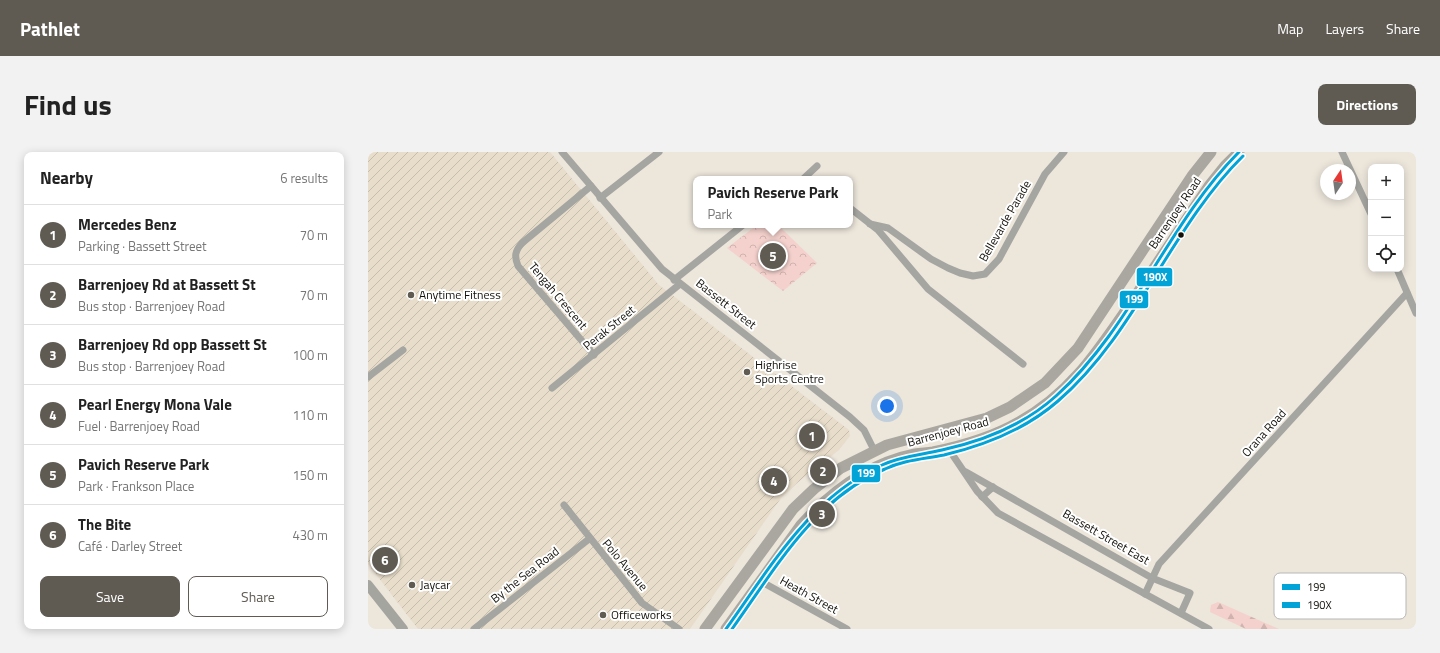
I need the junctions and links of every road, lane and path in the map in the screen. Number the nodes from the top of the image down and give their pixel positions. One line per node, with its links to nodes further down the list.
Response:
1 (562, 152): 9 (street, Bassett Street)
2 (659, 152): 10 (street)
3 (1064, 152): 13 (street, Bellevarde Parade)
4 (1211, 152): 24 (main road, Barrenjoey Road)
5 (1239, 152): 25 (main road, Barrenjoey Road)
6 (1342, 152): 11 (street)
7 (817, 166): 8 (street)
8 (810, 176)
9 (591, 186): 10 (street, Bassett Street); 20 (street, Tengah Crescent)
10 (600, 198): 16 (street, Bassett Street)
11 (1368, 208)
12 (853, 210): 13 (street)
13 (870, 224): 21 (street)
14 (740, 228): 16 (street, Perak Street)
15 (1398, 272): 17 (street)
16 (677, 282): 20 (street, Perak Street); 26 (street, Bassett Street)
17 (1406, 293): 18 (street); 33 (street, Orana Road)
18 (1416, 313)
19 (403, 350): 22 (street)
20 (594, 355): 23 (street, Perak Street)
21 (1023, 364)
22 (368, 377)
23 (552, 388)
24 (949, 429): 25 (main road, Bassett Street East); 26 (main road, Barrenjoey Road)
25 (950, 447): 27 (main road, Barrenjoey Road); 28 (street, Bassett Street East)
26 (874, 450): 27 (main road, Bassett Street); 41 (main road, Barrenjoey Road)
27 (880, 466): 34 (main road, Barrenjoey Road)
28 (966, 472): 29 (street, Bassett Street East); 30 (street, Bassett Street East)
29 (993, 487): 30 (street); 33 (street, Bassett Street East)
30 (982, 497): 36 (street, Bassett Street East)
31 (564, 505): 32 (street, Polo Avenue)
32 (589, 539): 39 (street, By the Sea Road); 40 (street, Polo Avenue)
33 (1152, 578): 36 (street, Orana Road); 37 (street, Bassett Street East)
34 (760, 581): 42 (main road, Barrenjoey Road); 43 (street, Heath Street)
35 (368, 585): 38 (main road)
36 (1145, 594): 37 (street, Bassett Street East)
37 (1181, 613): 44 (street, Bassett Street East)
38 (403, 629)
39 (474, 629)
40 (679, 629)
41 (705, 629)
42 (726, 629)
43 (847, 629)
44 (1209, 629)

